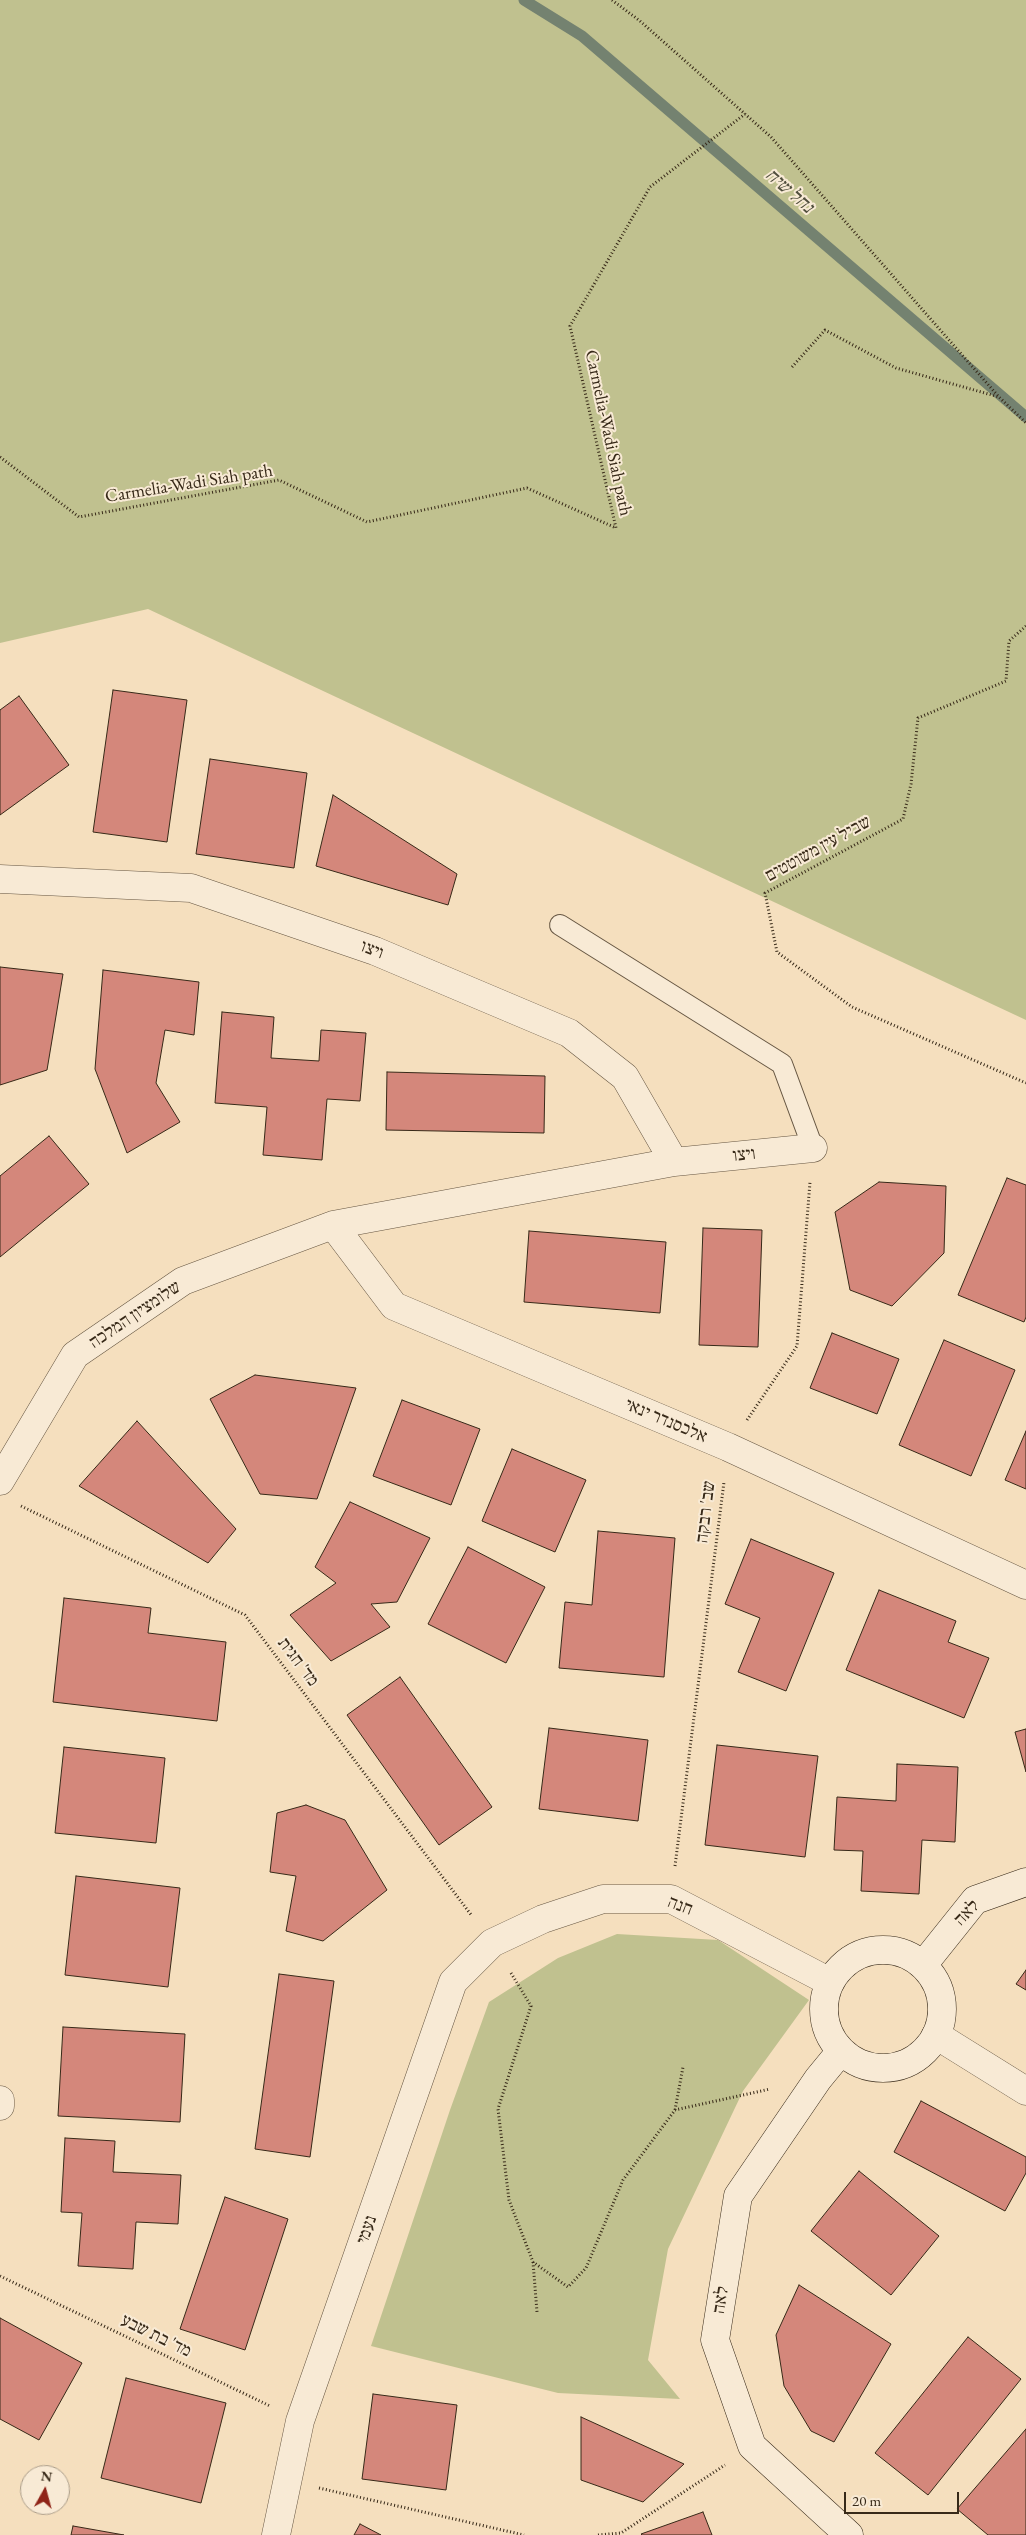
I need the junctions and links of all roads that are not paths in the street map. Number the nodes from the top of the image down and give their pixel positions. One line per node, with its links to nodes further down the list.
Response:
1 (0, 879): 4 (street, ויצו)
2 (560, 925): 3 (lane)
3 (813, 1148): 4 (street, ויצו)
4 (674, 1162): 5 (street, ויצו)
5 (333, 1225): 6 (street, שלומציון המלכה); 7 (street, אלכסנדר ינאי)
6 (0, 1481)
7 (1026, 1585)
8 (1026, 1882): 10 (street, לאה)
9 (492, 1943): 11 (street, חנה); 17 (street, נעמי)
10 (922, 1965): 11 (street); 12 (street)
11 (830, 1982): 13 (street)
12 (936, 2035): 13 (street); 14 (street)
13 (841, 2051): 18 (street, לאה)
14 (1026, 2091)
15 (0, 2100): 16 (street)
16 (0, 2106)
17 (276, 2535)
18 (849, 2535)

